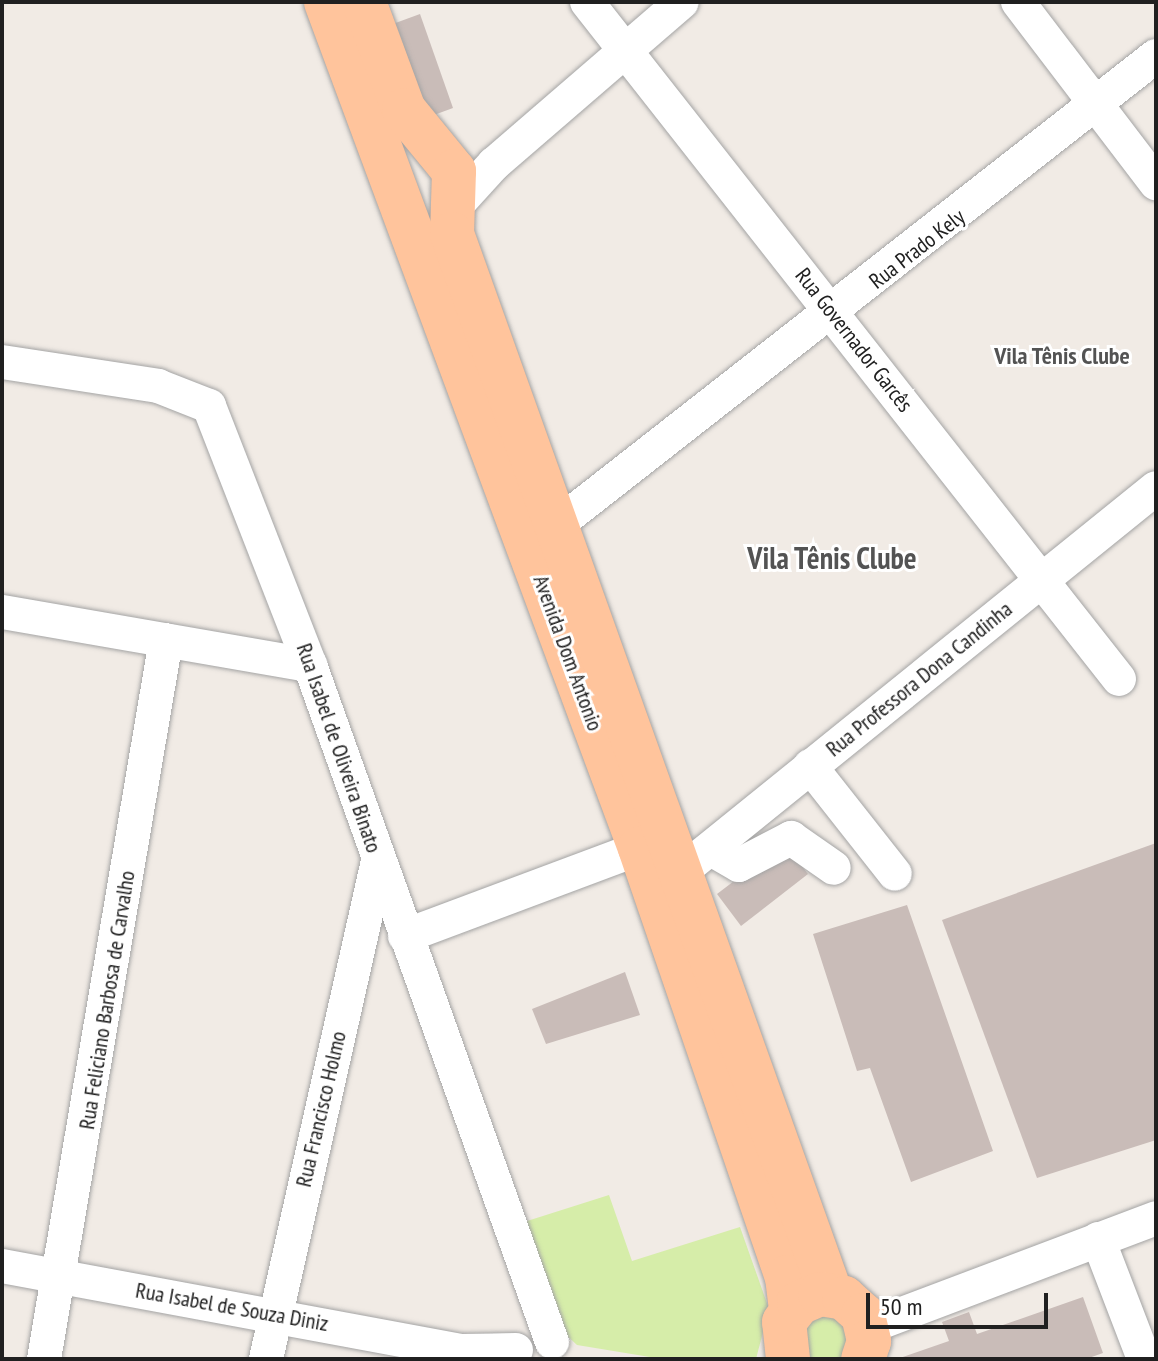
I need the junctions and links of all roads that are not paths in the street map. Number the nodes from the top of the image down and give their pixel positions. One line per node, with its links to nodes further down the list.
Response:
1 (326, 2): 11 (main road, Avenida Dom Antonio)
2 (364, 2): 9 (main road, Avenida Dom Antonio)
3 (587, 2): 6 (street, Rua Governador Garcês)
4 (682, 2): 6 (street)
5 (1018, 2): 8 (street)
6 (624, 50): 10 (street); 15 (street, Rua Governador Garcês)
7 (1156, 56): 8 (street, Rua Prado Kely)
8 (1098, 104): 12 (street); 15 (street, Rua Prado Kely)
9 (442, 154): 10 (street); 11 (main road); 13 (main road, Avenida Dom Antonio)
10 (494, 164): 13 (street)
11 (391, 175): 14 (main road, Avenida Dom Antonio)
12 (1156, 183)
13 (453, 209): 14 (main road); 18 (main road, Avenida Dom Antonio)
14 (408, 222): 25 (main road, Avenida Dom Antonio)
15 (835, 314): 18 (street, Rua Prado Kely); 19 (street, Rua Governador Garcês)
16 (2, 362): 22 (street, Rua Isabel de Oliveira Binato)
17 (1156, 488): 19 (street, Rua Professora Dona Candinha)
18 (558, 524): 26 (main road, Avenida Dom Antonio)
19 (1041, 581): 23 (street, Rua Governador Garcês); 24 (street, Rua Professora Dona Candinha)
20 (2, 612): 21 (street)
21 (166, 640): 22 (street); 34 (street, Rua Feliciano Barbosa de Carvalho)
22 (310, 665): 27 (street, Rua Isabel de Oliveira Binato)
23 (1119, 679)
24 (810, 766): 26 (street, Rua Professora Dona Candinha); 29 (street)
25 (640, 848): 30 (street); 38 (main road, Avenida Dom Antonio)
26 (696, 860): 28 (street); 35 (main road, Avenida Dom Antonio)
27 (378, 861): 30 (street, Rua Isabel de Oliveira Binato); 36 (street, Rua Francisco Holmo)
28 (834, 868)
29 (895, 874)
30 (405, 936): 39 (street, Rua Isabel de Oliveira Binato)
31 (1156, 1218): 32 (street)
32 (1098, 1239): 37 (street); 43 (street)
33 (2, 1266): 34 (street, Rua Isabel de Souza Diniz)
34 (61, 1276): 36 (street, Rua Isabel de Souza Diniz); 41 (street, Rua Feliciano Barbosa de Carvalho)
35 (831, 1294): 37 (main road); 38 (main road)
36 (274, 1313): 40 (street, Rua Isabel de Souza Diniz); 42 (street, Rua Francisco Holmo)
37 (866, 1343)
38 (784, 1344)
39 (535, 1351): 40 (street, Rua Isabel de Souza Diniz)
40 (468, 1355)
41 (44, 1359)
42 (266, 1359)
43 (1144, 1359)

